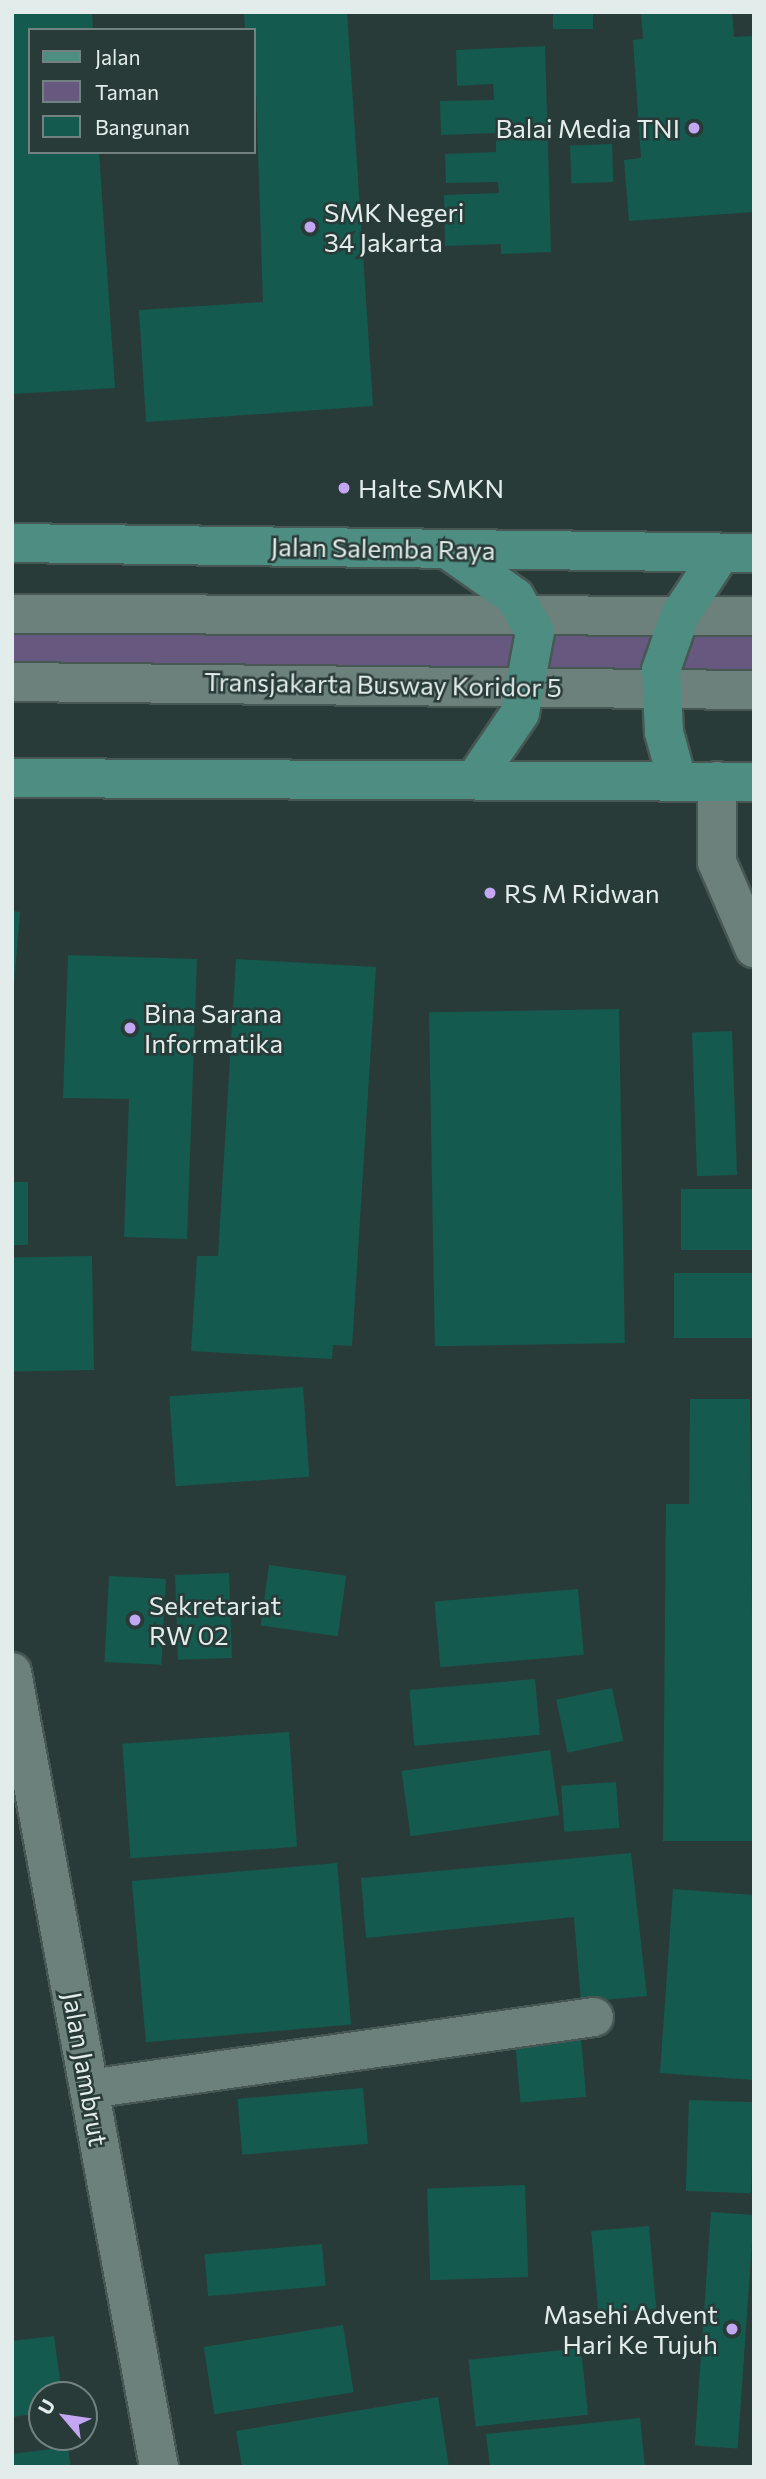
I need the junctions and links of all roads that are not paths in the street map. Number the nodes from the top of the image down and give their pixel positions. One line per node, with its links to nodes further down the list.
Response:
1 (12, 543): 2 (main road, Jalan Salemba Raya)
2 (448, 550): 3 (main road, Jalan Salemba Raya); 4 (main road)
3 (737, 553): 6 (main road)
4 (529, 612): 5 (street); 6 (street); 9 (main road)
5 (12, 614)
6 (680, 615): 7 (street); 10 (main road)
7 (754, 616)
8 (12, 682): 9 (street, Transjakarta Busway Koridor 5)
9 (528, 686): 10 (street, Transjakarta Busway Koridor 5); 13 (main road)
10 (661, 687): 11 (street, Transjakarta Busway Koridor 5); 14 (main road)
11 (754, 690)
12 (12, 778): 13 (main road)
13 (475, 779): 14 (main road)
14 (677, 780): 15 (main road)
15 (735, 781): 16 (street)
16 (754, 948)
17 (12, 1672): 19 (street, Jalan Jambrut)
18 (594, 2017): 19 (street)
19 (89, 2089): 20 (street, Jalan Jambrut)
20 (159, 2467)

